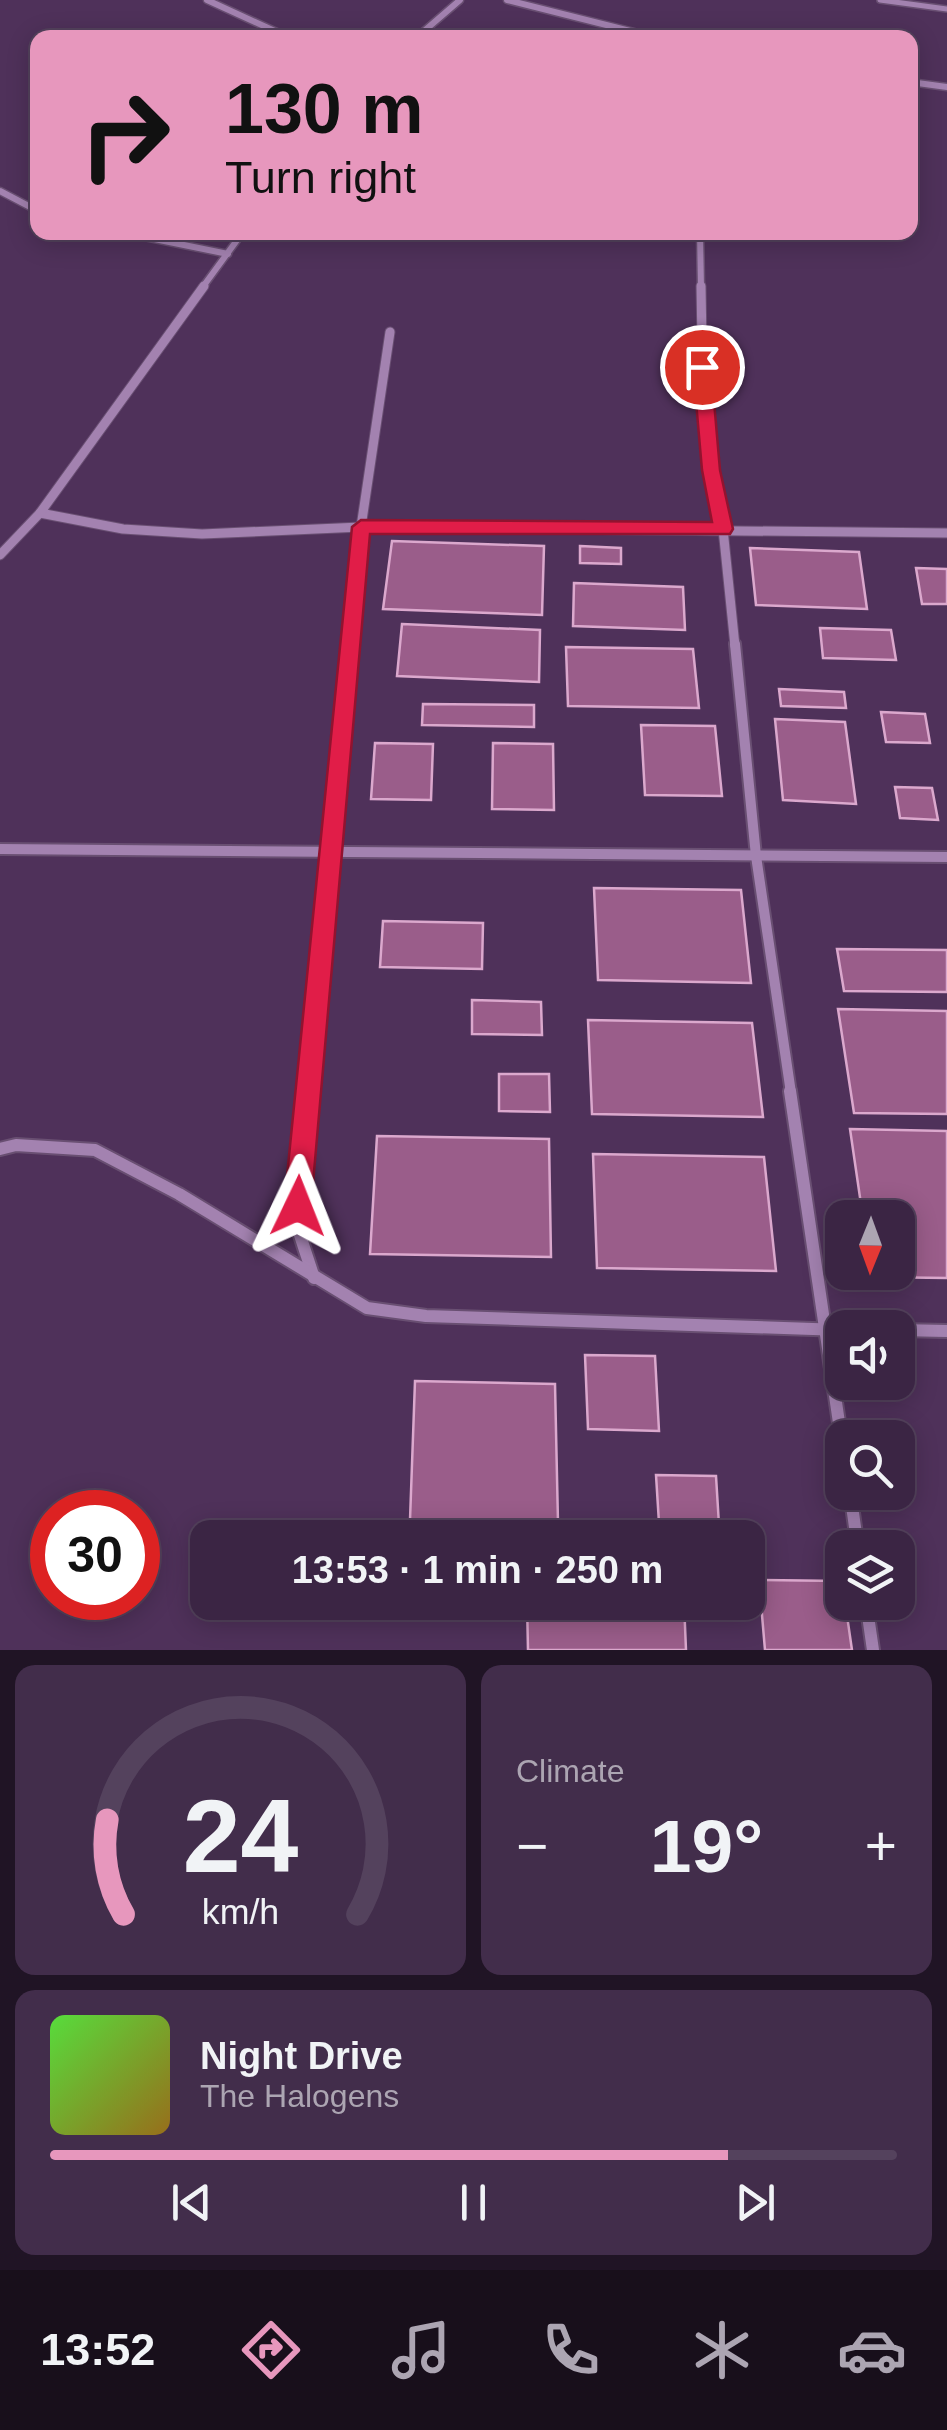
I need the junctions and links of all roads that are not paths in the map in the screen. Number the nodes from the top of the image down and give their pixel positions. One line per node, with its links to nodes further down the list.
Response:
1 (207, 0): 6 (street)
2 (460, 0): 7 (street)
3 (508, 0): 8 (street)
4 (880, 0): 5 (lane)
5 (947, 9)
6 (273, 30)
7 (425, 30)
8 (626, 30)
9 (918, 83): 10 (street)
10 (947, 86)
11 (0, 191): 12 (street)
12 (30, 207)
13 (159, 240): 16 (street)
14 (238, 240): 16 (street)
15 (700, 240): 20 (street)
16 (228, 254): 18 (street)
17 (390, 332): 19 (street)
18 (40, 513): 19 (street); 22 (street)
19 (361, 527): 20 (street); 24 (street)
20 (724, 529): 21 (street); 25 (street)
21 (947, 533)
22 (0, 555)
23 (0, 849): 24 (street)
24 (331, 849): 25 (street); 28 (street)
25 (756, 856): 26 (street); 29 (street)
26 (947, 857)
27 (0, 1149): 28 (street)
28 (314, 1278): 30 (street)
29 (825, 1322)
30 (825, 1329)
31 (915, 1330): 32 (street)
32 (947, 1331)
33 (868, 1620): 34 (street)
34 (872, 1650)

